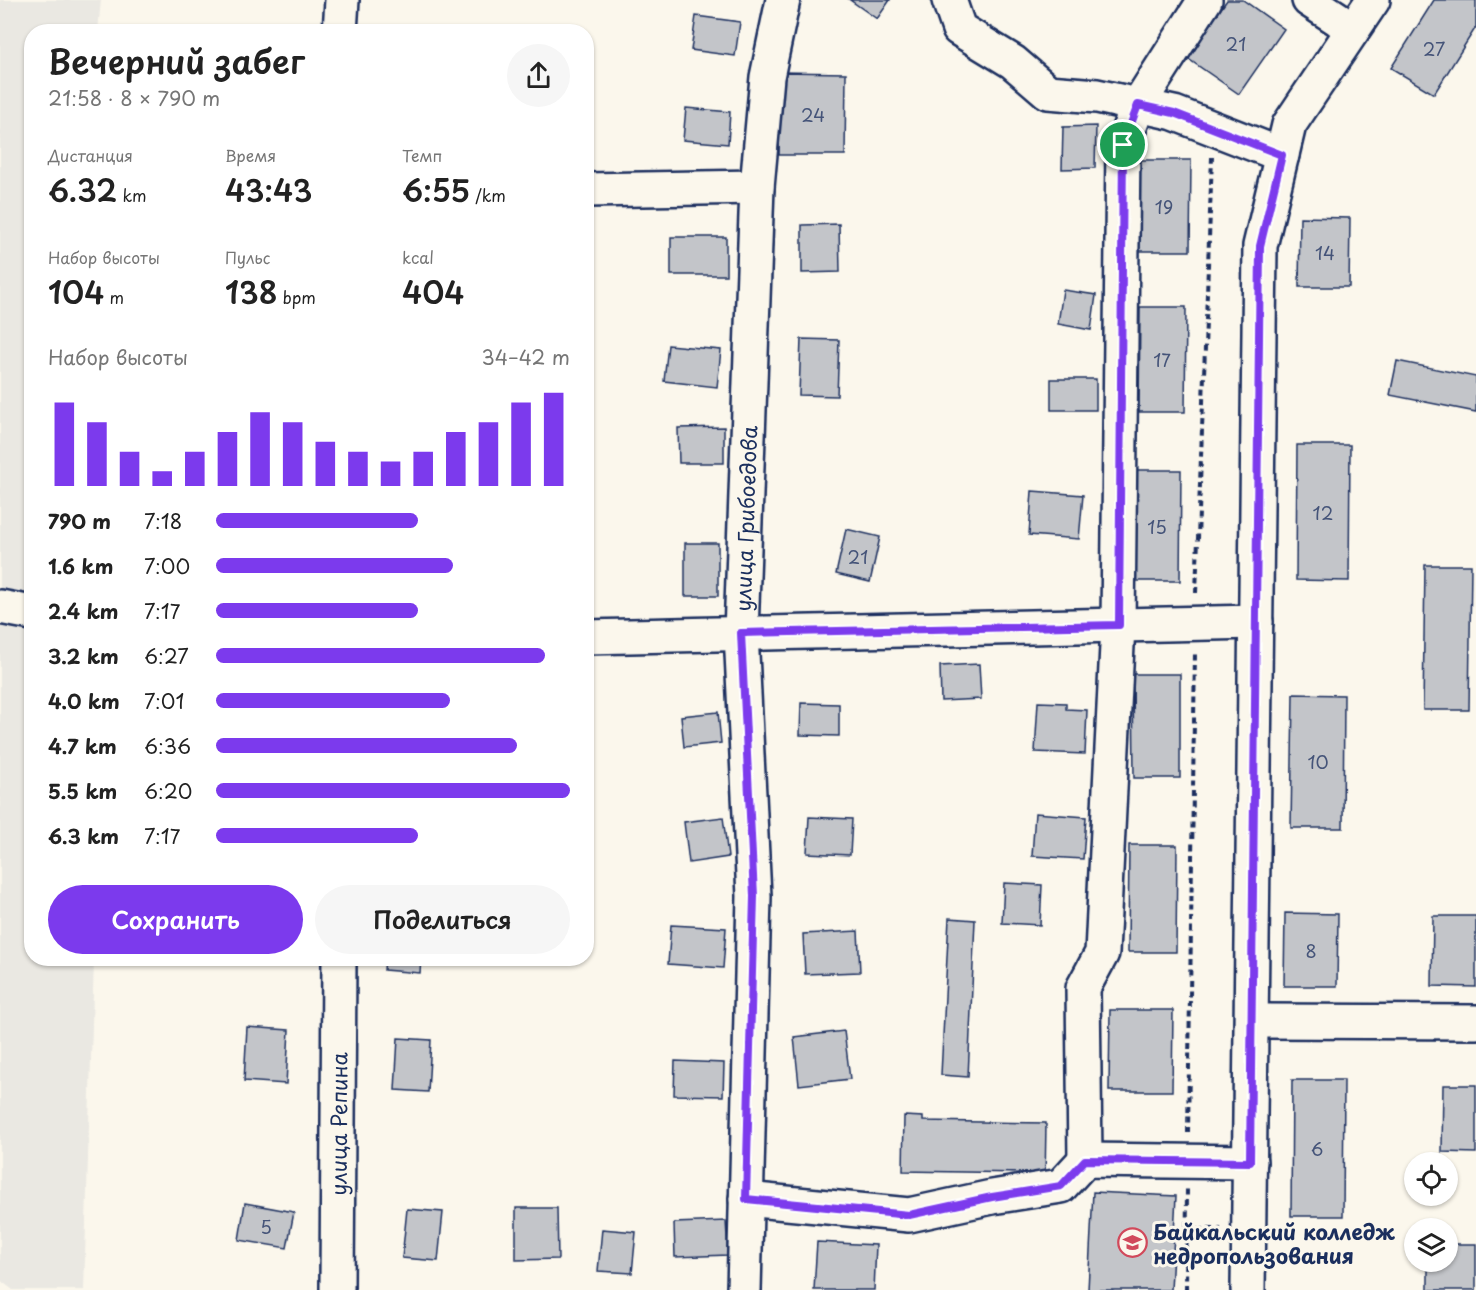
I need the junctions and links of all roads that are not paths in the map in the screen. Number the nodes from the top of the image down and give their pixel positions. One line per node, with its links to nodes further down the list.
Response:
1 (342, 0): 7 (street)
2 (783, 0): 11 (street, улица Грибоедова)
3 (949, 0): 9 (street)
4 (1205, 0): 9 (street)
5 (1309, 0): 8 (street)
6 (1373, 0): 8 (street)
7 (340, 24)
8 (1352, 31): 10 (street)
9 (1138, 105): 10 (street); 16 (street)
10 (1282, 155): 15 (street)
11 (757, 187): 12 (street); 17 (street, улица Грибоедова)
12 (594, 190)
13 (0, 607): 14 (street)
14 (24, 612)
15 (1256, 622): 16 (street); 20 (street)
16 (1119, 625): 17 (street); 22 (street)
17 (741, 633): 18 (street); 24 (street, улица Грибоедова)
18 (594, 637)
19 (339, 966): 25 (street, улица Репина)
20 (1252, 1022): 21 (street); 23 (street)
21 (1476, 1022)
22 (1085, 1160): 23 (street); 24 (street)
23 (1250, 1162): 27 (street)
24 (746, 1199): 26 (street, улица Грибоедова)
25 (337, 1290)
26 (744, 1290)
27 (1248, 1290)

